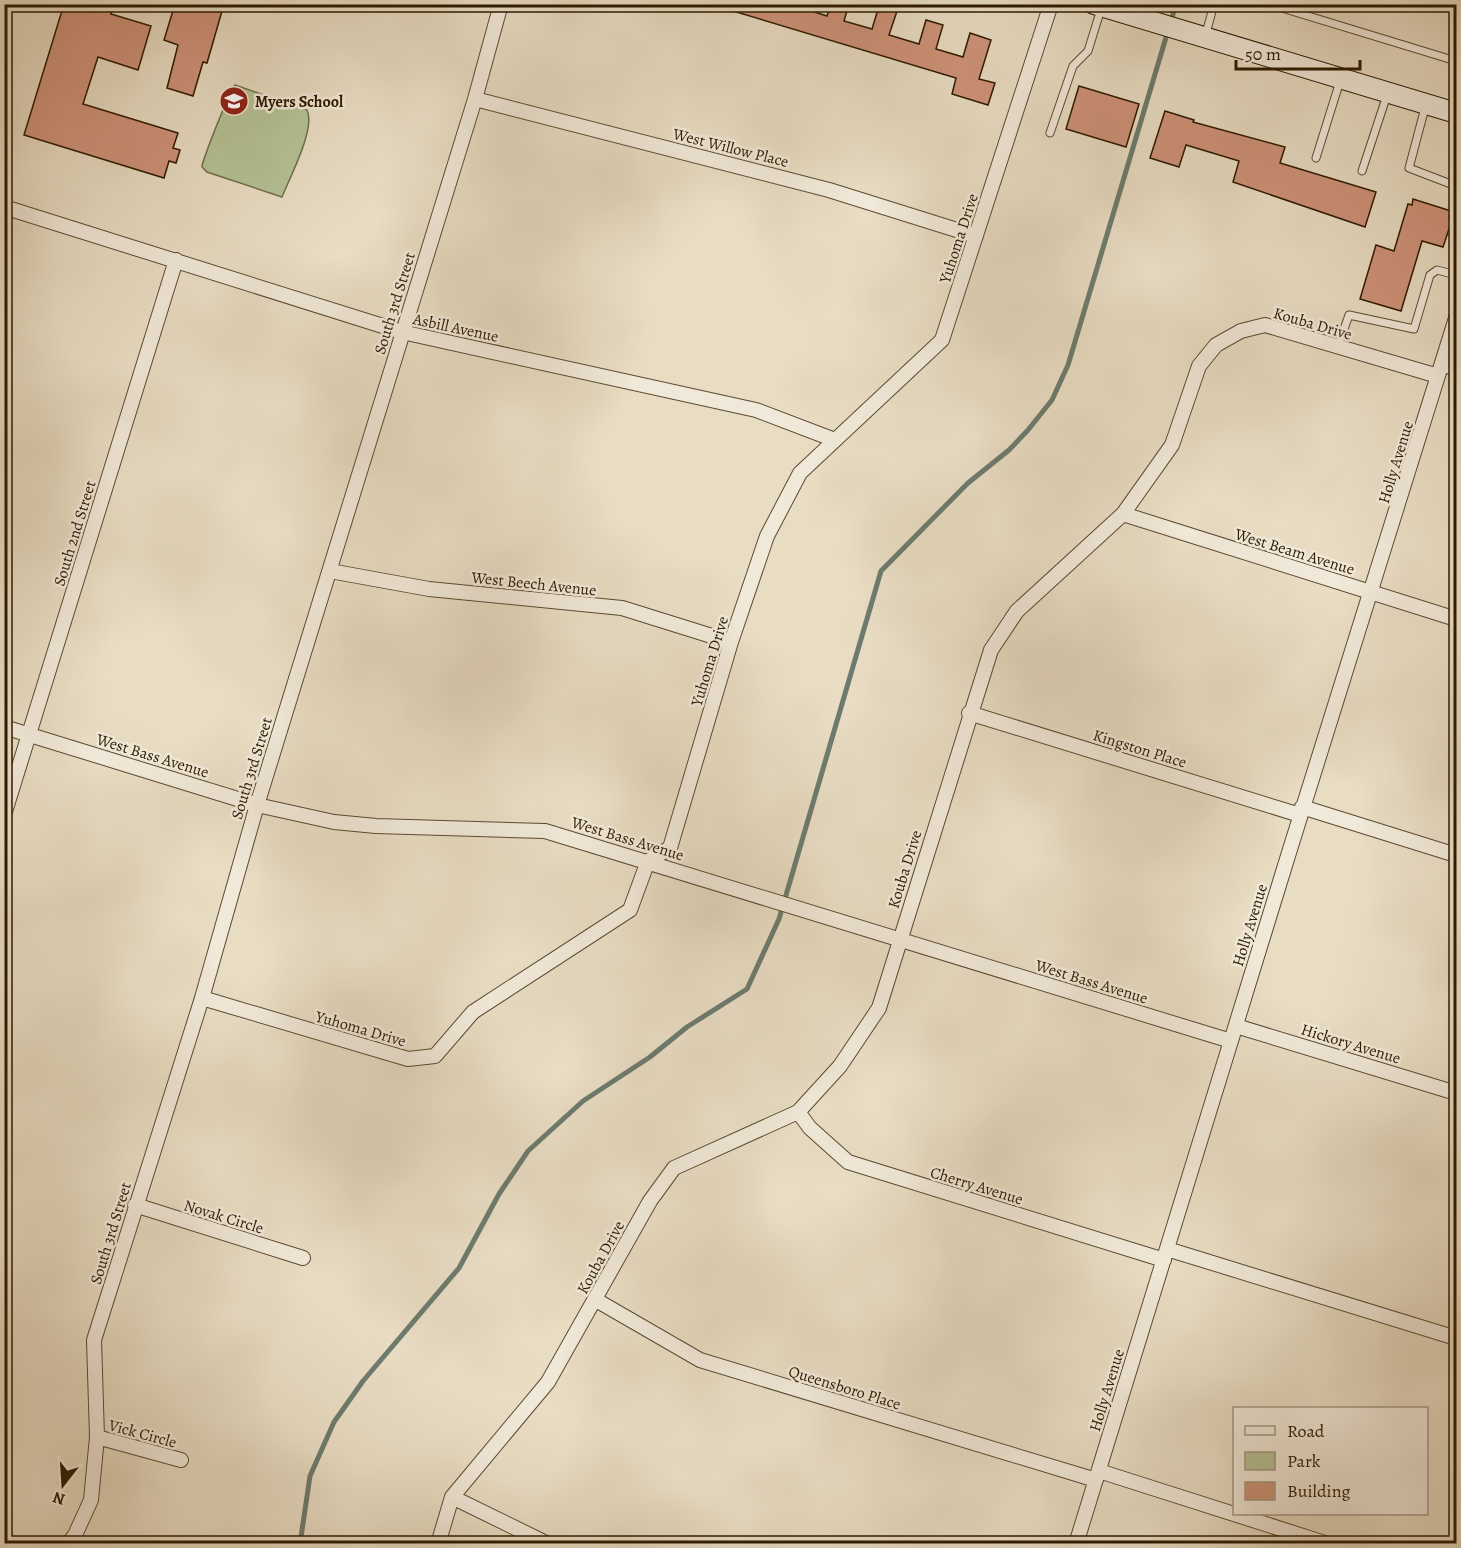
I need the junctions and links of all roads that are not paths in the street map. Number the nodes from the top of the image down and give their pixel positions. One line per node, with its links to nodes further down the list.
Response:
1 (501, 4): 10 (street, South 3rd Street)
2 (1051, 4): 18 (street, Yuhoma Drive)
3 (1214, 4): 6 (lane)
4 (1269, 4): 7 (lane)
5 (1098, 6): 6 (street); 13 (lane)
6 (1195, 35): 8 (street)
7 (1456, 61)
8 (1340, 78): 9 (street); 14 (lane)
9 (1388, 93): 11 (street); 15 (lane)
10 (475, 99): 18 (street, West Willow Place); 22 (street, South 3rd Street)
11 (1426, 104): 12 (street); 16 (lane)
12 (1456, 113)
13 (1050, 134)
14 (1316, 158)
15 (1362, 171)
16 (1456, 186)
17 (4, 207): 19 (street, Asbill Avenue)
18 (976, 236): 26 (street, Yuhoma Drive)
19 (176, 260): 22 (street, Asbill Avenue); 34 (street, South 2nd Street)
20 (1456, 275): 23 (lane)
21 (1456, 318): 24 (street, Holly Avenue)
22 (402, 332): 26 (street, Asbill Avenue); 28 (street, South 3rd Street)
23 (1338, 346): 24 (street, Kouba Drive); 27 (street, Kouba Drive)
24 (1439, 372): 25 (lane); 29 (street, Holly Avenue)
25 (1456, 373)
26 (835, 440): 31 (street, Yuhoma Drive)
27 (1123, 514): 29 (street, West Beam Avenue); 32 (street, Kouba Drive)
28 (330, 571): 31 (street, West Beech Avenue); 35 (street, South 3rd Street)
29 (1372, 593): 30 (street, West Beam Avenue); 36 (street, Holly Avenue)
30 (1456, 618)
31 (731, 642): 39 (street, Yuhoma Drive)
32 (969, 713): 36 (street, Kingston Place); 40 (street, Kouba Drive)
33 (4, 727): 34 (street, West Bass Avenue)
34 (29, 735): 35 (street, West Bass Avenue); 37 (street, South 2nd Street)
35 (257, 805): 39 (street, West Bass Avenue); 41 (street, South 3rd Street)
36 (1301, 811): 38 (street, Kingston Place); 42 (street, Holly Avenue)
37 (4, 815)
38 (1456, 855)
39 (648, 861): 40 (street, West Bass Avenue); 41 (street, Yuhoma Drive)
40 (900, 939): 43 (street, West Bass Avenue); 45 (street, Kouba Drive)
41 (202, 998): 46 (street, South 3rd Street)
42 (1236, 1026): 43 (street, Holly Avenue); 44 (street, Hickory Avenue)
43 (1231, 1041): 47 (street, Holly Avenue)
44 (1456, 1093)
45 (798, 1112): 47 (street, Cherry Avenue); 49 (street, Kouba Drive)
46 (135, 1206): 48 (street, Novak Circle); 51 (street, South 3rd Street)
47 (1165, 1254): 50 (street, Cherry Avenue); 53 (street, Holly Avenue)
48 (303, 1258)
49 (596, 1300): 53 (street, Queensboro Place); 54 (street, Kouba Drive)
50 (1456, 1338)
51 (97, 1437): 52 (street, Vick Circle); 55 (street, South 3rd Street)
52 (181, 1460)
53 (1097, 1476): 58 (street, Holly Avenue); 59 (street, Queensboro Place)
54 (452, 1497): 56 (street, Kouba Drive); 57 (street)
55 (68, 1544)
56 (438, 1544)
57 (548, 1544)
58 (1076, 1544)
59 (1328, 1544)

